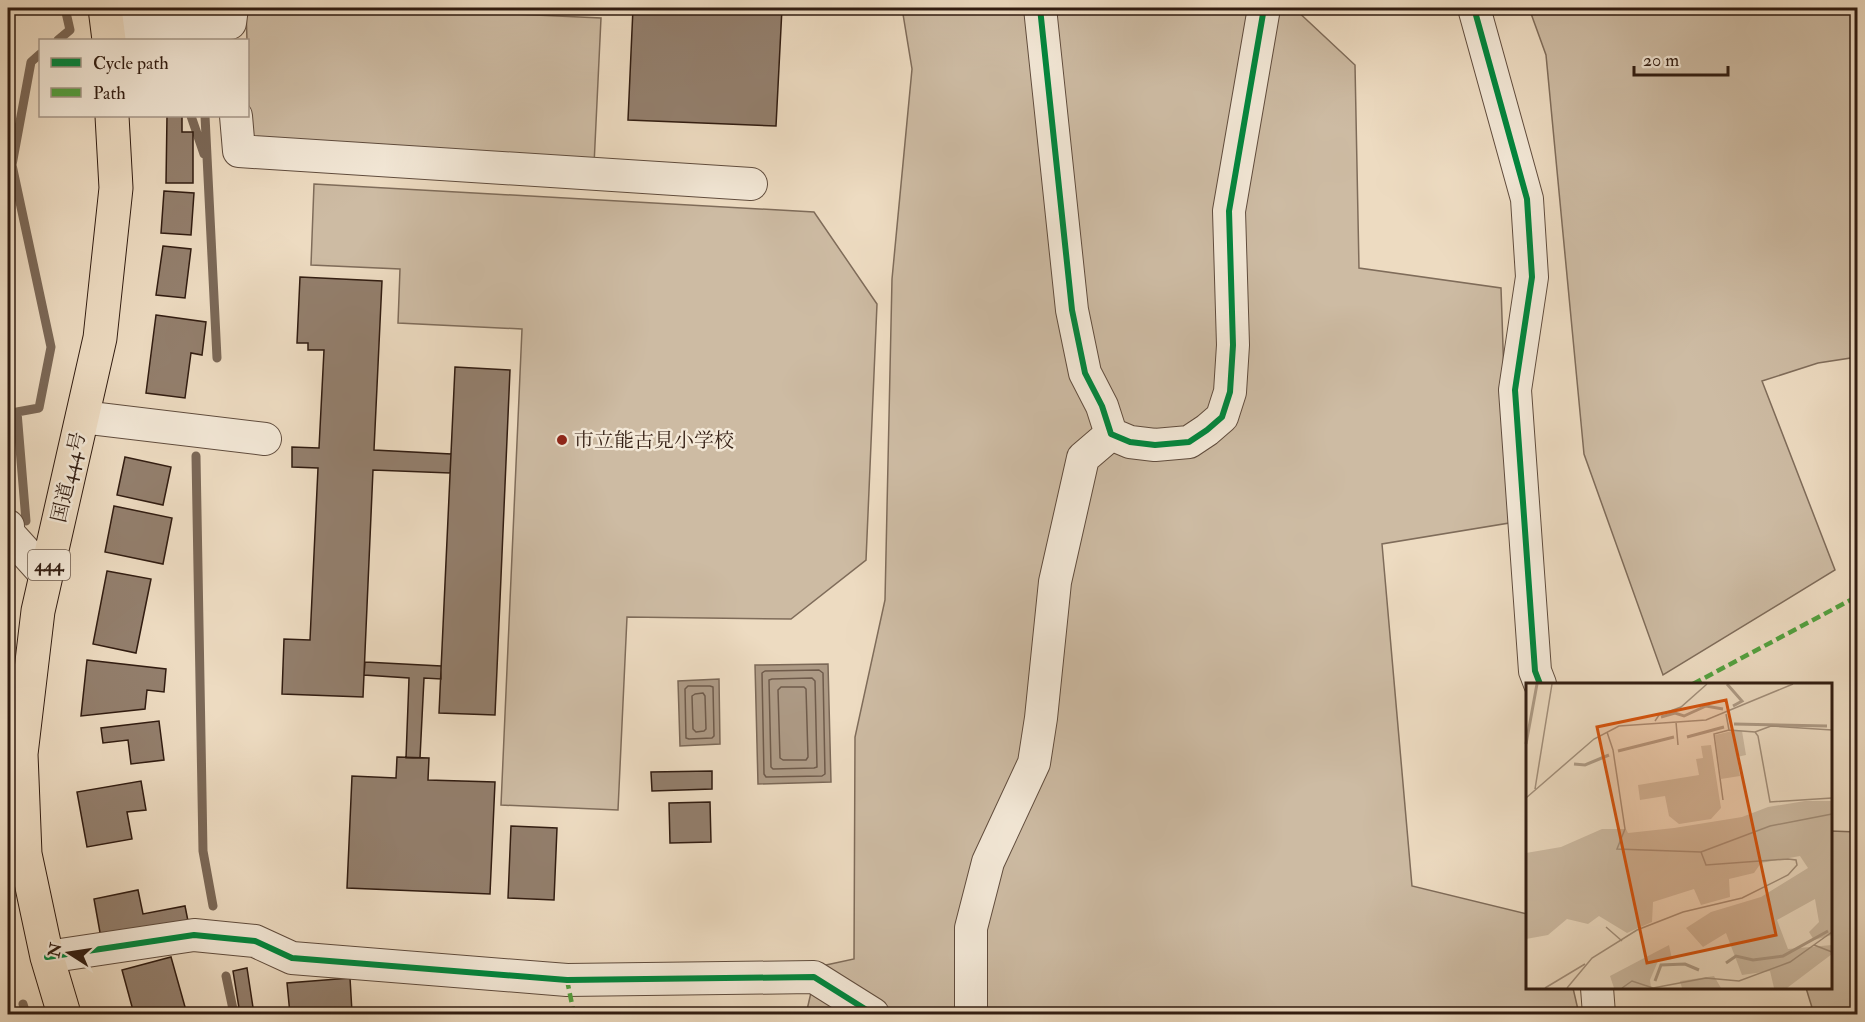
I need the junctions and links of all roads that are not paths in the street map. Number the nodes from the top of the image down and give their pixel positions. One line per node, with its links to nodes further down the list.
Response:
1 (1040, 8): 10 (street)
2 (1264, 8): 10 (street)
3 (1474, 8): 14 (street)
4 (107, 24): 5 (street)
5 (231, 24)
6 (112, 117): 9 (highway, 国道444号 / 444)
7 (236, 117): 8 (street)
8 (751, 184)
9 (82, 417): 11 (street); 13 (highway, 国道444号 / 444)
10 (1111, 434): 19 (street)
11 (265, 439)
12 (8, 526): 13 (street)
13 (46, 575): 15 (highway, 国道444号 / 444)
14 (1540, 683)
15 (47, 957): 17 (highway, 国道444号 / 444); 18 (street)
16 (1597, 989): 20 (street)
17 (64, 1014)
18 (873, 1014)
19 (971, 1014)
20 (1599, 1014)

